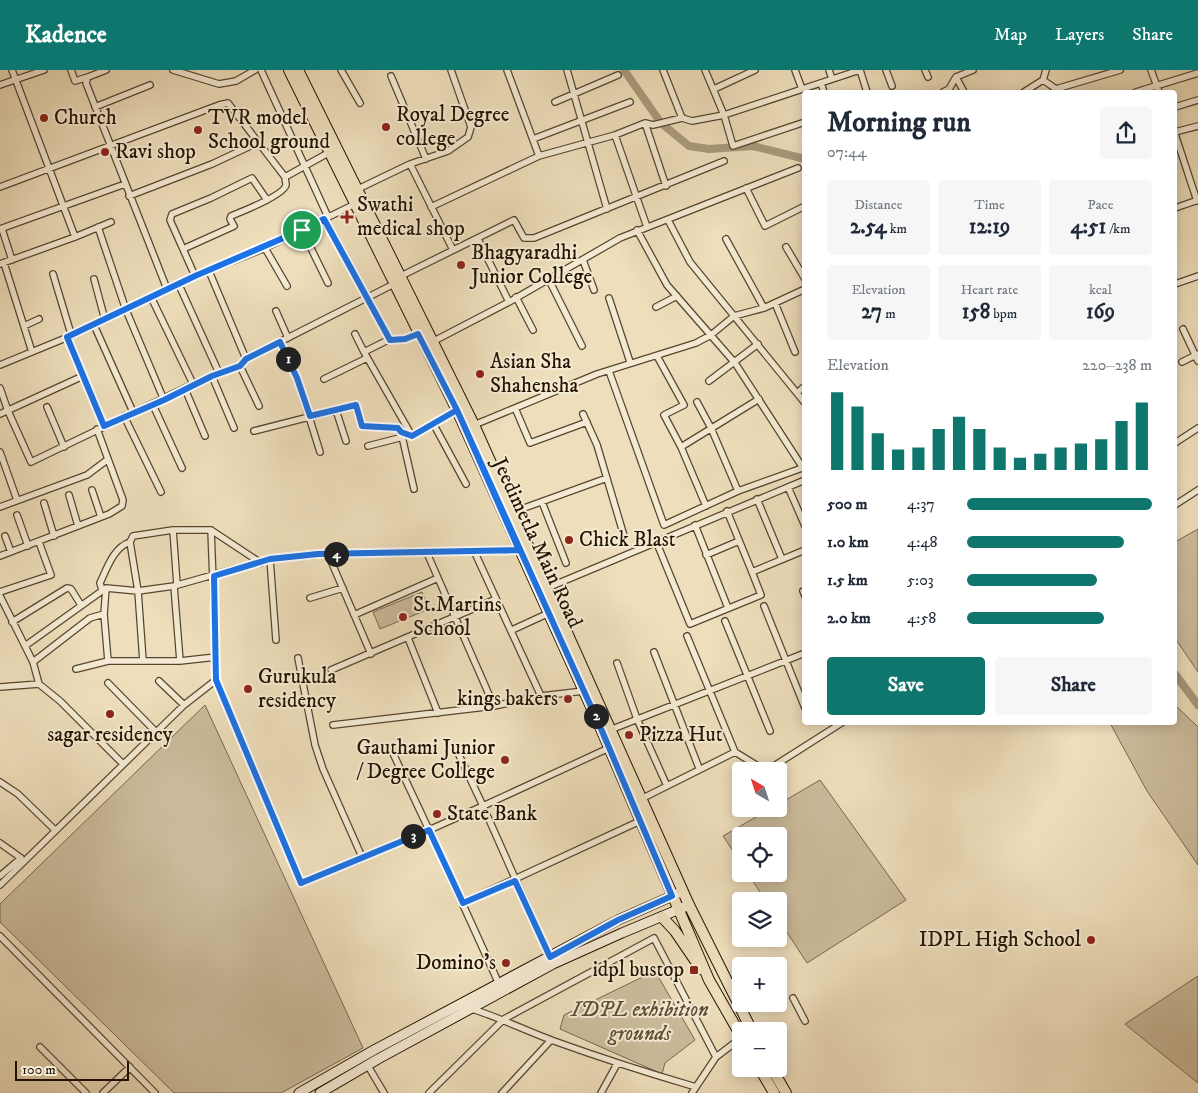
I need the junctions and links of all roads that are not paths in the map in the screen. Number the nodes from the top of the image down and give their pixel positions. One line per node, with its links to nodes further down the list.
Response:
1 (12, 70): 33 (street)
2 (44, 70): 33 (street)
3 (71, 70): 30 (street)
4 (106, 70): 30 (street)
5 (173, 70): 6 (street)
6 (255, 70)
7 (261, 70): 76 (street)
8 (289, 70): 69 (main road, Jeedimetla Main Road)
9 (298, 70): 84 (main road, Jeedimetla Main Road)
10 (341, 70): 53 (street)
11 (451, 70): 71 (street)
12 (507, 70): 64 (street)
13 (663, 70): 57 (street)
14 (705, 70): 40 (street)
15 (756, 70): 40 (street)
16 (795, 70): 41 (street)
17 (829, 70): 32 (street)
18 (860, 70): 32 (street); 43 (street)
19 (886, 70): 38 (street)
20 (925, 70): 31 (street)
21 (973, 70): 26 (street)
22 (1046, 70): 34 (street)
23 (1120, 70): 34 (street)
24 (1151, 70): 39 (street)
25 (569, 71): 49 (street)
26 (956, 74): 44 (street); 45 (street)
27 (1198, 74): 39 (street)
28 (618, 75): 49 (street)
29 (391, 76): 71 (street)
30 (88, 77): 55 (street)
31 (928, 77)
32 (832, 79): 35 (street)
33 (15, 80): 36 (street); 78 (street)
34 (1043, 80): 46 (street)
35 (821, 83): 41 (street); 42 (street)
36 (0, 85)
37 (150, 85): 55 (street)
38 (892, 86)
39 (1156, 86): 47 (street); 48 (street)
40 (714, 89): 56 (street)
41 (802, 89): 56 (street)
42 (823, 90)
43 (866, 90)
44 (947, 90)
45 (963, 90)
46 (1027, 90)
47 (1143, 90)
48 (1158, 90)
49 (574, 95): 51 (street); 58 (street)
50 (1198, 100): 54 (street)
51 (555, 102)
52 (630, 102): 58 (street)
53 (360, 103)
54 (1177, 106)
55 (95, 107): 68 (street)
56 (724, 115): 57 (street); 60 (street)
57 (682, 118): 59 (street)
58 (582, 120): 64 (street); 67 (street)
59 (645, 123): 63 (street); 81 (street)
60 (802, 123)
61 (1198, 126): 62 (street)
62 (1177, 132)
63 (615, 135): 67 (street); 86 (street)
64 (533, 139): 70 (street)
65 (1177, 140): 72 (street)
66 (259, 142): 68 (street); 79 (street); 85 (street)
67 (588, 142): 70 (street); 94 (street)
68 (111, 146): 78 (street); 80 (street)
69 (330, 152): 76 (street); 89 (main road, Jeedimetla Main Road)
70 (539, 156): 91 (street)
71 (426, 159): 75 (street)
72 (1183, 159): 73 (street); 88 (street)
73 (1177, 160)
74 (724, 161): 81 (street)
75 (410, 164): 84 (street); 91 (street)
76 (304, 167): 79 (street); 95 (street)
77 (798, 168): 83 (street)
78 (49, 169): 82 (street); 90 (street)
79 (285, 177): 87 (street)
80 (125, 184): 85 (street); 90 (street)
81 (666, 186): 86 (street)
82 (0, 187)
83 (746, 188): 93 (street); 96 (street)
84 (358, 189): 120 (main road, Jeedimetla Main Road)
85 (129, 196): 125 (street)
86 (635, 198): 94 (street); 99 (street)
87 (267, 200): 108 (street); 108 (street)
88 (1198, 200): 92 (street)
89 (355, 204): 95 (street); 120 (main road, Jeedimetla Main Road)
90 (64, 207): 100 (street); 103 (street)
91 (431, 207): 109 (street)
92 (1177, 207)
93 (802, 208)
94 (608, 209): 104 (street)
95 (326, 218): 101 (street); 131 (street)
96 (668, 220): 99 (street); 139 (street)
97 (111, 222): 98 (street)
98 (98, 227): 103 (street); 137 (street)
99 (647, 227): 102 (street)
100 (1, 229): 110 (street)
101 (302, 230): 107 (street); 121 (street)
102 (637, 230): 111 (street); 128 (street)
103 (76, 237): 110 (street)
104 (478, 239): 109 (street); 133 (street)
105 (726, 239): 136 (street)
106 (786, 247): 115 (street)
107 (265, 248): 113 (street); 124 (street)
108 (183, 249): 116 (street)
109 (453, 250): 120 (street)
110 (12, 260): 112 (street)
111 (583, 260): 118 (street); 126 (street)
112 (2, 263): 143 (street)
113 (209, 271): 116 (street); 161 (street)
114 (53, 274): 149 (street)
115 (802, 274)
116 (195, 276): 123 (street)
117 (1198, 276): 122 (street)
118 (548, 278): 130 (street); 155 (street)
119 (94, 279): 141 (street)
120 (398, 280): 131 (street); 147 (main road, Jeedimetla Main Road); 152 (main road, Jeedimetla Main Road)
121 (328, 283)
122 (1177, 283)
123 (179, 285): 125 (street); 168 (street)
124 (286, 286)
125 (166, 289): 129 (street)
126 (594, 290)
127 (802, 290): 134 (street)
128 (677, 296): 135 (street); 148 (street)
129 (151, 297): 137 (street); 173 (street)
130 (516, 297): 133 (street); 145 (street)
131 (367, 298): 150 (street); 151 (street)
132 (609, 298): 162 (street)
133 (509, 302): 152 (street)
134 (774, 304): 136 (street); 157 (street)
135 (656, 307)
136 (764, 308): 139 (street)
137 (126, 310): 141 (street); 180 (street)
138 (276, 311): 150 (street)
139 (734, 316): 148 (street); 154 (street)
140 (40, 319): 143 (street)
141 (105, 320): 142 (street)
142 (94, 325): 149 (street); 189 (street)
143 (24, 326): 156 (street)
144 (1183, 329): 160 (street)
145 (533, 330)
146 (355, 334): 158 (street)
147 (418, 334): 151 (street); 187 (main road, Jeedimetla Main Road)
148 (711, 335): 159 (street); 164 (street)
149 (69, 336): 156 (street); 169 (street)
150 (288, 338): 153 (street)
151 (390, 340): 158 (street)
152 (434, 341): 196 (main road, Jeedimetla Main Road)
153 (280, 342): 161 (street); 193 (street)
154 (758, 344): 164 (street); 177 (street)
155 (582, 346)
156 (32, 352): 165 (street)
157 (795, 352)
158 (366, 355): 171 (street); 205 (street)
159 (657, 356): 162 (street); 210 (street)
160 (1197, 357): 163 (street)
161 (246, 359): 166 (street)
162 (630, 362): 167 (street)
163 (1182, 362)
164 (735, 363): 172 (street); 179 (street)
165 (0, 365)
166 (240, 366): 168 (street); 183 (street)
167 (609, 371): 185 (street); 232 (street)
168 (219, 373): 170 (street)
169 (83, 376): 188 (street); 197 (street)
170 (212, 376): 173 (street); 198 (street)
171 (324, 380)
172 (709, 381)
173 (193, 384): 175 (street)
174 (0, 388): 188 (street)
175 (185, 389): 180 (street); 204 (street)
176 (802, 389): 177 (street)
177 (798, 392): 178 (street)
178 (802, 398)
179 (759, 399): 199 (street); 214 (street)
180 (164, 400): 182 (street)
181 (697, 402): 199 (street)
182 (153, 405): 189 (street); 215 (street)
183 (259, 406)
184 (47, 407): 209 (street)
185 (515, 408): 194 (street); 196 (street)
186 (336, 410): 193 (street); 203 (street); 206 (street)
187 (457, 410): 195 (street); 251 (main road, Jeedimetla Main Road)
188 (8, 411): 190 (street); 209 (street)
189 (133, 412): 192 (street)
190 (0, 414)
191 (583, 414): 194 (street)
192 (124, 416): 197 (street); 225 (street)
193 (310, 416): 202 (street); 212 (street)
194 (587, 422): 217 (street)
195 (434, 425): 205 (street); 219 (street)
196 (474, 425): 235 (main road, Jeedimetla Main Road)
197 (104, 426): 201 (street)
198 (234, 428)
199 (711, 428): 210 (street); 224 (street)
200 (1198, 428): 207 (street)
201 (97, 430): 209 (street); 213 (street)
202 (254, 431)
203 (402, 435): 205 (street); 208 (street); 221 (street)
204 (204, 436)
205 (412, 436)
206 (346, 441)
207 (1177, 442)
208 (368, 446)
209 (64, 447)
210 (681, 447): 232 (street)
211 (0, 452): 228 (street)
212 (320, 452)
213 (108, 460): 228 (street); 237 (street)
214 (802, 465)
215 (182, 468)
216 (802, 469): 224 (street)
217 (607, 478): 229 (street); 245 (street)
218 (802, 481): 220 (street)
219 (466, 484)
220 (788, 487): 227 (street); 238 (street)
221 (414, 489)
222 (92, 490): 237 (street)
223 (1198, 490): 231 (street)
224 (738, 491): 232 (street)
225 (161, 492)
226 (69, 495): 240 (street)
227 (757, 499): 234 (street); 260 (street)
228 (17, 500): 233 (street)
229 (542, 502): 235 (street); 262 (street)
230 (44, 503): 244 (street)
231 (1177, 504)
232 (706, 506)
233 (0, 508)
234 (727, 511): 239 (street); 247 (street)
235 (513, 512): 268 (main road, Jeedimetla Main Road)
236 (17, 515): 250 (street)
237 (101, 517): 240 (street)
238 (802, 519)
239 (695, 525): 246 (street); 257 (street)
240 (78, 526): 244 (street)
241 (173, 530): 242 (street); 249 (street); 266 (street)
242 (211, 530): 261 (street); 264 (street)
243 (5, 536): 253 (street)
244 (54, 536): 248 (street)
245 (624, 536)
246 (656, 541): 268 (street); 277 (street)
247 (739, 541): 257 (street); 263 (street)
248 (39, 542): 250 (street); 270 (street)
249 (130, 542): 269 (street); 271 (street)
250 (28, 546): 253 (street)
251 (519, 550): 255 (street); 278 (main road, Jeedimetla Main Road)
252 (802, 551): 260 (street)
253 (11, 552): 258 (street)
254 (427, 553): 255 (street); 256 (street); 265 (street)
255 (475, 553): 274 (street)
256 (328, 554): 259 (street); 267 (street)
257 (706, 555): 277 (street)
258 (0, 556)
259 (270, 559): 261 (street); 288 (street)
260 (782, 559): 263 (street)
261 (262, 563): 264 (street)
262 (566, 563)
263 (752, 572): 277 (street)
264 (214, 576): 266 (street); 293 (street)
265 (438, 578): 280 (street); 281 (street)
266 (176, 586): 271 (street); 297 (street)
267 (343, 588): 273 (street); 280 (street)
268 (547, 588): 285 (main road, Jeedimetla Main Road)
269 (104, 589): 271 (street); 275 (street); 279 (street)
270 (0, 592)
271 (138, 592): 296 (street)
272 (0, 596): 283 (street)
273 (310, 598)
274 (496, 599): 281 (street); 284 (street)
275 (82, 606): 283 (street); 289 (street)
276 (764, 606): 298 (street)
277 (728, 608)
278 (549, 613): 284 (street); 285 (main road, Jeedimetla Main Road)
279 (104, 614): 295 (street); 299 (street)
280 (354, 615): 291 (street)
281 (455, 617): 287 (street); 315 (street)
282 (725, 621): 303 (street)
283 (12, 622): 289 (street)
284 (512, 630): 311 (street)
285 (562, 631): 309 (main road, Jeedimetla Main Road); 320 (main road, Jeedimetla Main Road)
286 (688, 636): 310 (street)
287 (408, 638): 291 (street); 316 (street)
288 (276, 640)
289 (25, 646): 299 (street)
290 (654, 652): 314 (street)
291 (370, 654): 302 (street)
292 (802, 654): 298 (street)
293 (216, 656): 297 (street); 304 (street)
294 (298, 658): 337 (street)
295 (108, 661): 296 (street); 301 (street)
296 (143, 661): 297 (street)
297 (180, 661)
298 (785, 661): 303 (street); 312 (street)
299 (33, 662): 307 (street)
300 (617, 663): 317 (street)
301 (76, 668)
302 (331, 670)
303 (748, 676): 310 (street); 321 (street)
304 (216, 680): 313 (street); 337 (street)
305 (160, 681): 313 (street)
306 (108, 683): 322 (street)
307 (38, 684): 308 (street); 327 (street)
308 (0, 687)
309 (584, 691): 311 (street); 323 (main road, Jeedimetla Main Road)
310 (711, 692): 314 (street); 325 (street)
311 (541, 696): 315 (street)
312 (802, 701)
313 (184, 705): 322 (street)
314 (674, 705): 317 (street); 328 (street)
315 (494, 706): 316 (street)
316 (438, 713): 318 (street)
317 (637, 719): 320 (street); 330 (street)
318 (333, 725)
319 (838, 725): 325 (street)
320 (610, 730): 331 (main road, Jeedimetla Main Road)
321 (770, 731)
322 (156, 732): 327 (street)
323 (609, 748): 332 (street); 333 (main road, Jeedimetla Main Road)
324 (391, 749): 335 (street)
325 (735, 752): 328 (street)
326 (459, 755): 332 (street)
327 (123, 764): 334 (street)
328 (699, 768): 330 (street)
329 (0, 782): 334 (street)
330 (667, 786): 331 (street)
331 (641, 799): 341 (main road, Jeedimetla Main Road)
332 (483, 806): 335 (street); 339 (street)
333 (640, 821): 339 (street); 342 (main road, Jeedimetla Main Road)
334 (56, 830): 340 (street)
335 (429, 830): 337 (street); 343 (street)
336 (0, 843): 338 (street)
337 (362, 857)
338 (0, 876)
339 (515, 881): 343 (street); 348 (street)
340 (0, 885)
341 (683, 891): 342 (street); 344 (main road, Jeedimetla Main Road)
342 (672, 896): 345 (main road, Jeedimetla Main Road); 348 (street)
343 (463, 903): 350 (street)
344 (689, 905): 345 (street); 356 (main road, Jeedimetla Main Road)
345 (678, 911): 346 (street); 349 (main road, Jeedimetla Main Road)
346 (662, 917): 349 (main road); 352 (street)
347 (0, 936): 363 (street)
348 (550, 957): 350 (street)
349 (709, 980): 355 (main road, Jeedimetla Main Road)
350 (499, 984): 370 (street)
351 (793, 998): 354 (street)
352 (472, 1009): 353 (street); 362 (street)
353 (504, 1019): 357 (street); 360 (street); 373 (street)
354 (805, 1021)
355 (733, 1022)
356 (748, 1022)
357 (551, 1040): 361 (street); 374 (street)
358 (732, 1044): 360 (street)
359 (40, 1047): 367 (street)
360 (716, 1057): 366 (street)
361 (617, 1064): 366 (street); 375 (street)
362 (368, 1066): 371 (street); 372 (street)
363 (130, 1067): 368 (street); 369 (street)
364 (765, 1077): 377 (main road)
365 (777, 1077): 378 (main road)
366 (696, 1087): 376 (street)
367 (86, 1093)
368 (103, 1093)
369 (155, 1093)
370 (299, 1093)
371 (320, 1093)
372 (384, 1093)
373 (429, 1093)
374 (502, 1093)
375 (602, 1093)
376 (692, 1093)
377 (774, 1093)
378 (786, 1093)

